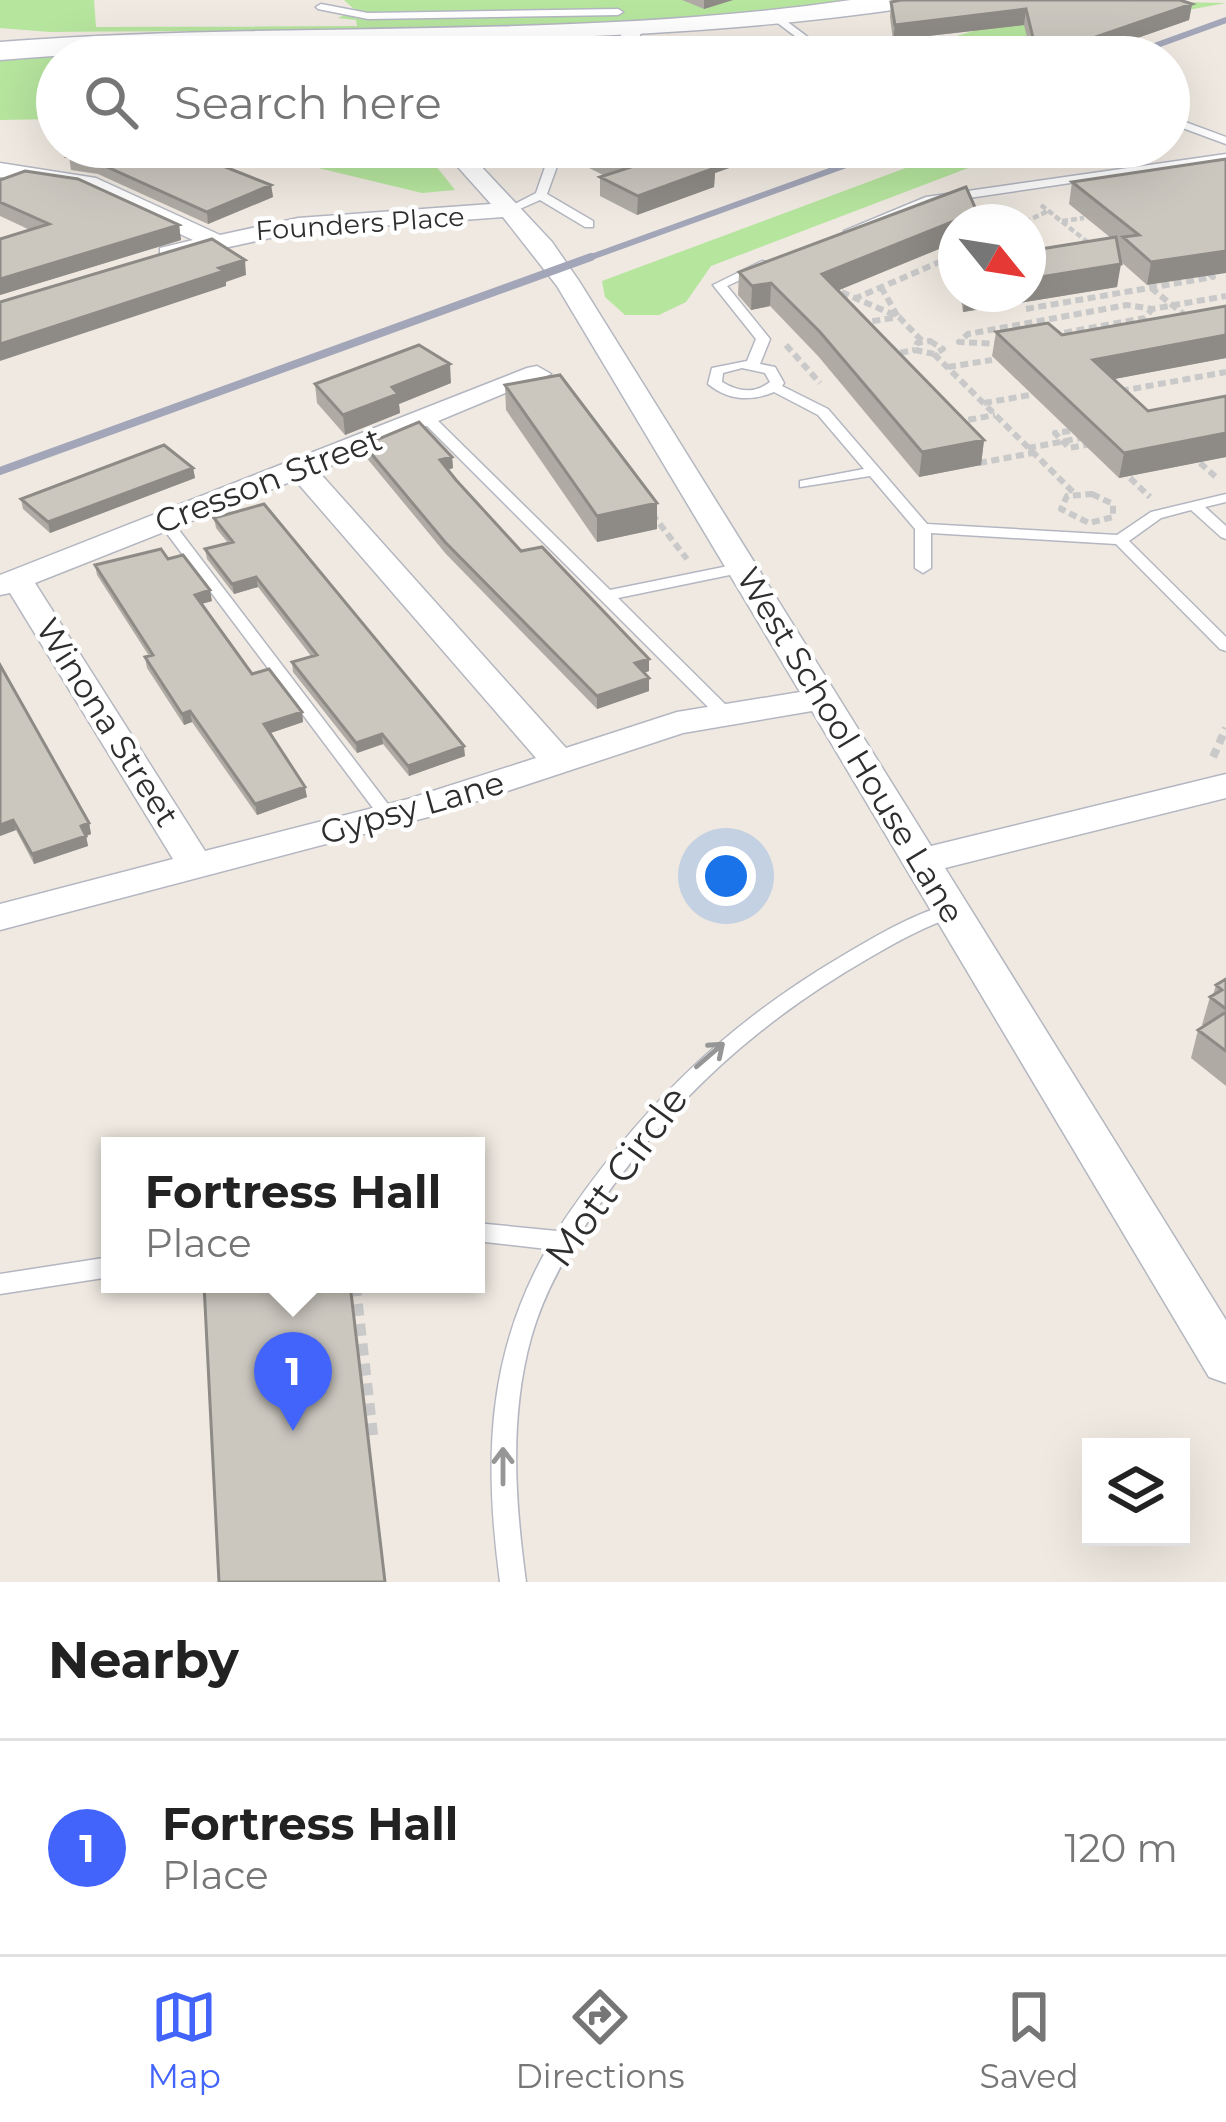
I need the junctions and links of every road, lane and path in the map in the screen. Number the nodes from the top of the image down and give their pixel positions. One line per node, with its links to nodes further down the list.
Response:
1 (590, 0): 5 (lane)
2 (907, 0): 4 (main road)
3 (321, 7): 5 (lane)
4 (778, 19): 5 (main road); 8 (lane)
5 (625, 22): 6 (main road); 7 (street)
6 (229, 36)
7 (625, 36)
8 (801, 36)
9 (36, 48): 10 (main road)
10 (0, 51)
11 (1190, 127): 12 (lane)
12 (1226, 141)
13 (1226, 157): 14 (lane)
14 (1190, 162)
15 (479, 168): 20 (street, West School House Lane)
16 (546, 168): 20 (lane)
17 (1154, 168): 19 (lane)
18 (0, 170): 26 (street)
19 (1022, 188): 21 (path); 25 (lane)
20 (525, 202): 24 (lane); 26 (street, Founders Place); 101 (street, West School House Lane)
21 (1048, 211): 23 (path)
22 (1084, 218): 23 (path)
23 (1061, 221): 28 (path)
24 (589, 224)
25 (833, 237)
26 (212, 240): 32 (street, Founders Place)
27 (932, 255): 29 (path)
28 (1081, 255)
29 (938, 258)
30 (772, 261): 63 (lane)
31 (938, 262): 34 (path)
32 (137, 263)
33 (885, 275): 34 (path)
34 (897, 280): 37 (path)
35 (818, 281): 38 (path)
36 (1148, 285): 40 (path); 41 (path); 43 (path)
37 (881, 286): 42 (path); 46 (path)
38 (839, 292): 39 (path); 42 (path)
39 (818, 295)
40 (1086, 296): 45 (path); 47 (path)
41 (1226, 296): 43 (path)
42 (854, 299): 46 (path)
43 (1173, 306): 44 (path); 50 (path)
44 (1152, 309): 45 (path); 48 (path)
45 (1102, 310): 47 (path)
46 (897, 317): 49 (path); 56 (path)
47 (1039, 321): 57 (path)
48 (1117, 323): 51 (path); 52 (path)
49 (847, 326)
50 (1205, 331)
51 (1129, 333)
52 (1057, 334): 54 (path); 59 (path)
53 (780, 337): 66 (path)
54 (1039, 337)
55 (1020, 340): 57 (path)
56 (922, 341): 58 (path); 60 (path)
57 (959, 343): 58 (path)
58 (941, 346): 61 (path)
59 (1070, 346)
60 (915, 350): 61 (path); 67 (path)
61 (934, 354): 65 (path)
62 (992, 360): 65 (path)
63 (753, 364): 73 (lane); 73 (lane)
64 (827, 365): 66 (path)
65 (948, 367): 77 (path)
66 (807, 368): 73 (path); 74 (path)
67 (902, 370)
68 (1172, 370): 72 (path)
69 (1226, 372): 72 (path)
70 (537, 374): 80 (street, Cresson Street)
71 (1109, 380): 75 (path)
72 (1184, 380): 75 (path)
73 (775, 381): 89 (lane)
74 (821, 384)
75 (1121, 391): 78 (path)
76 (1030, 394): 77 (path)
77 (983, 403): 79 (path)
78 (1138, 406)
79 (996, 415): 81 (path); 86 (path)
80 (427, 418): 88 (street, Cresson Street); 105 (lane)
81 (943, 424)
82 (1070, 430): 84 (path)
83 (1100, 435): 84 (path)
84 (1063, 442): 85 (path); 86 (path)
85 (1094, 446)
86 (1031, 450): 87 (path); 91 (path)
87 (980, 463)
88 (300, 468): 95 (street, Cresson Street); 110 (street)
89 (874, 471): 90 (lane); 98 (lane)
90 (805, 484)
91 (1075, 494): 96 (path); 96 (path)
92 (1226, 499): 94 (lane)
93 (645, 504): 103 (path)
94 (1194, 505): 99 (lane); 100 (lane)
95 (164, 520): 104 (street, Cresson Street); 112 (lane)
96 (1079, 521): 97 (path)
97 (1066, 524)
98 (922, 528): 100 (lane); 102 (lane)
99 (1226, 535)
100 (1120, 540): 106 (lane)
101 (743, 568): 103 (lane); 107 (street, West School House Lane)
102 (923, 568)
103 (699, 576): 105 (lane)
104 (9, 583): 114 (street, Winona Street)
105 (606, 596): 108 (lane)
106 (1226, 646)
107 (824, 699): 108 (street, Gypsy Lane); 113 (street, West School House Lane)
108 (724, 713): 110 (street, Gypsy Lane)
109 (1226, 728): 111 (path)
110 (558, 761): 112 (street, Gypsy Lane)
111 (1218, 775): 113 (street)
112 (388, 816): 114 (street, Gypsy Lane)
113 (921, 861): 115 (street, West School House Lane)
114 (196, 866): 116 (street, Gypsy Lane)
115 (952, 910): 118 (lane, Mott Circle, one-way to 115); 122 (street, West School House Lane)
116 (0, 917)
117 (485, 1233): 118 (lane)
118 (561, 1241): 124 (lane, Mott Circle, one-way to 118)
119 (101, 1268): 120 (lane)
120 (0, 1284)
121 (357, 1293): 123 (path)
122 (1226, 1362)
123 (374, 1438)
124 (513, 1582)

